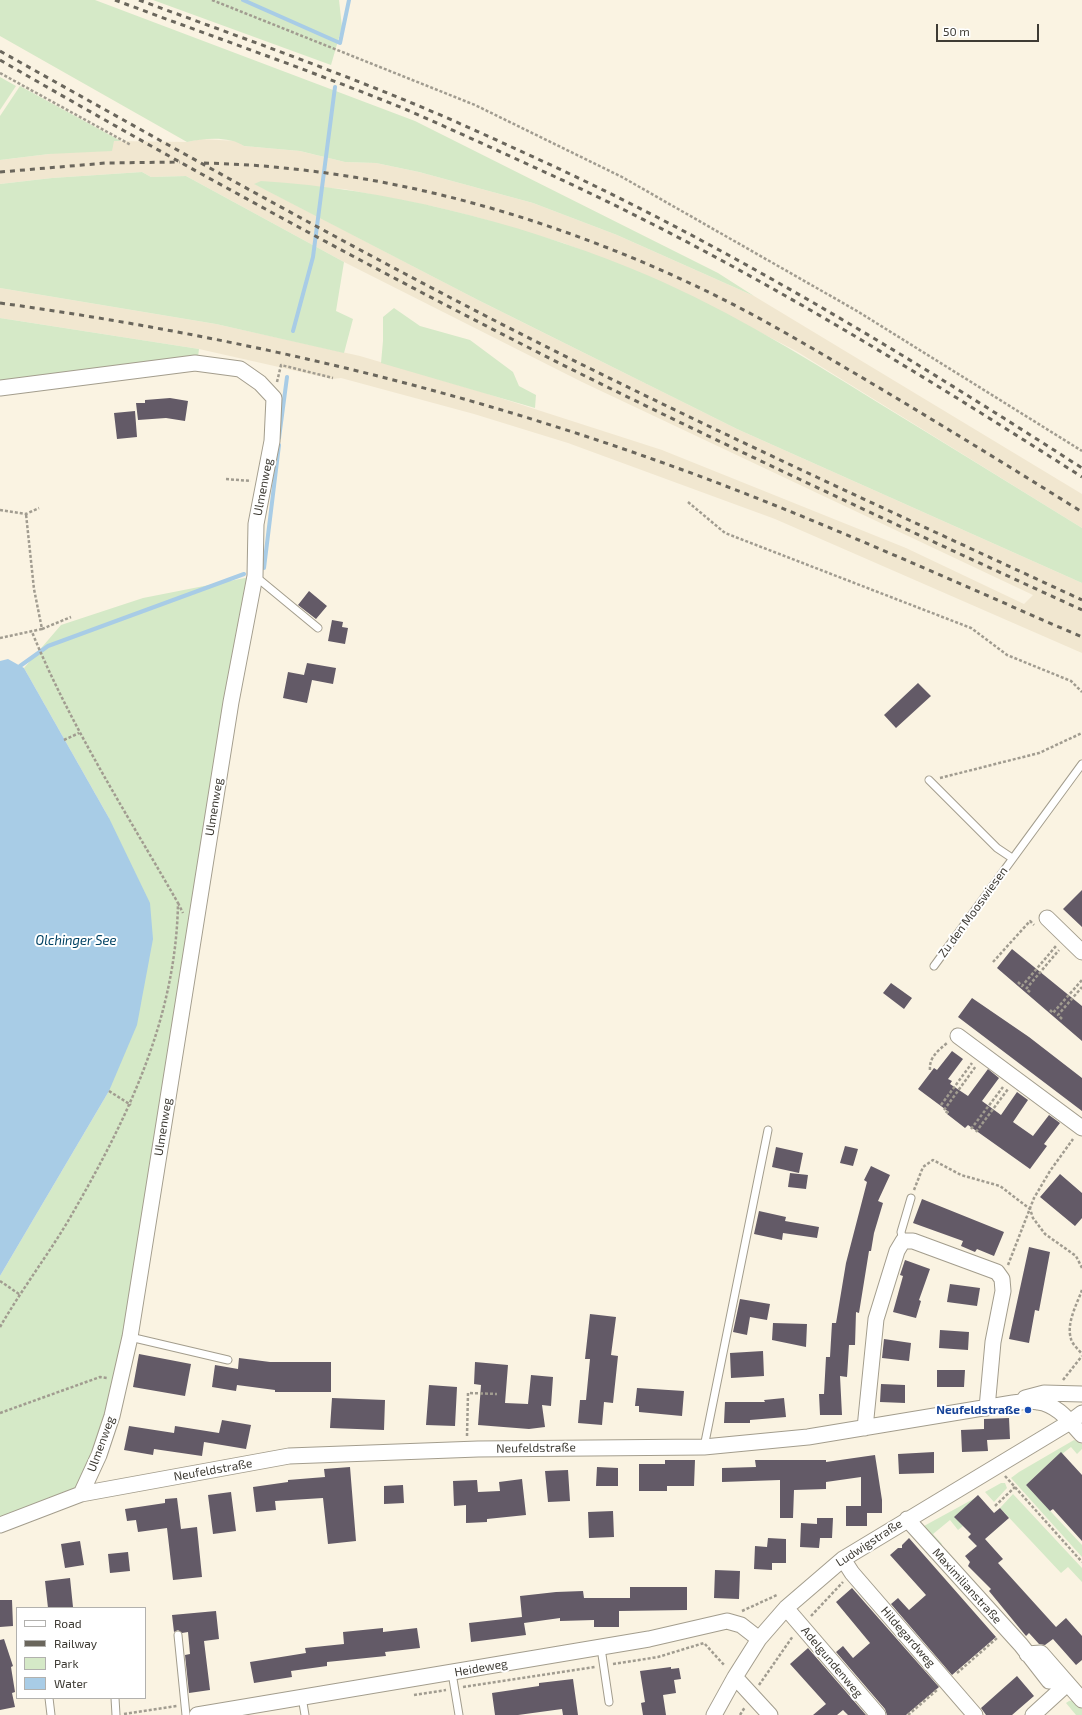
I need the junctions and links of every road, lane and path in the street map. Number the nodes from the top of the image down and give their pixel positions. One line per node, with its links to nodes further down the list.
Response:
1 (212, 0): 7 (path)
2 (0, 73): 3 (path)
3 (131, 145)
4 (281, 365): 5 (path)
5 (333, 378)
6 (0, 388): 9 (street, Ulmenweg)
7 (1082, 451)
8 (226, 479): 9 (path)
9 (263, 482): 14 (street, Ulmenweg)
10 (688, 502): 20 (path)
11 (40, 508): 13 (path)
12 (0, 510): 13 (path)
13 (26, 514): 17 (path)
14 (255, 576): 16 (lane); 59 (street, Ulmenweg)
15 (71, 617): 17 (path)
16 (318, 628)
17 (42, 629): 18 (path)
18 (32, 632): 19 (path); 21 (path)
19 (0, 638)
20 (1082, 692)
21 (79, 733): 23 (path); 43 (path)
22 (1082, 733): 25 (path)
23 (64, 740)
24 (1082, 764): 26 (lane, Zu den Mooswiesen)
25 (929, 780): 26 (lane, Zu den Mooswiesen)
26 (1012, 858): 31 (lane, Zu den Mooswiesen)
27 (1047, 918): 28 (street); 30 (path)
28 (1068, 938): 29 (street); 33 (path); 35 (path)
29 (1082, 952)
30 (993, 962)
31 (934, 966)
32 (1082, 980): 36 (path)
33 (1018, 982)
34 (1082, 987): 37 (path)
35 (1030, 992)
36 (1050, 1010)
37 (1062, 1019)
38 (958, 1036): 39 (street); 40 (path)
39 (982, 1054): 41 (street); 44 (path); 45 (path)
40 (930, 1070)
41 (1014, 1077): 46 (path); 48 (path); 49 (street)
42 (109, 1091): 43 (path)
43 (131, 1105): 57 (path)
44 (941, 1105)
45 (948, 1113)
46 (970, 1129)
47 (768, 1130): 72 (lane)
48 (976, 1132)
49 (1079, 1132): 51 (path)
50 (911, 1198): 51 (path); 52 (lane)
51 (1030, 1210): 53 (path); 54 (path)
52 (903, 1242): 54 (street); 70 (street)
53 (1082, 1268)
54 (1002, 1279): 67 (street)
55 (0, 1281): 57 (path)
56 (1082, 1290): 60 (path)
57 (19, 1294): 58 (path)
58 (0, 1327)
59 (130, 1337): 61 (lane); 62 (street, Ulmenweg)
60 (1082, 1355): 63 (path)
61 (228, 1360)
62 (120, 1379): 68 (path); 77 (street, Ulmenweg)
63 (1057, 1393): 65 (street); 66 (street)
64 (497, 1394): 73 (path)
65 (1082, 1394)
66 (1013, 1403): 67 (street, Neufeldstraße); 69 (street, Neufeldstraße)
67 (987, 1408): 70 (street, Neufeldstraße)
68 (0, 1413)
69 (1076, 1418): 71 (street, Neufeldstraße); 75 (street, Ludwigstraße)
70 (865, 1428): 72 (street, Neufeldstraße)
71 (1082, 1436)
72 (704, 1447): 73 (street, Neufeldstraße)
73 (466, 1450): 77 (street, Neufeldstraße)
74 (1012, 1473): 75 (path)
75 (1000, 1475): 76 (path); 79 (street, Ludwigstraße)
76 (1014, 1487): 78 (path); 82 (path)
77 (81, 1494): 80 (street, Neufeldstraße)
78 (995, 1506)
79 (907, 1519): 81 (street, Ludwigstraße); 88 (street, Maximilianstraße)
80 (0, 1525)
81 (843, 1559): 83 (street, Hildegardweg); 85 (street, Ludwigstraße)
82 (1082, 1562)
83 (852, 1573): 87 (path); 95 (street, Hildegardweg)
84 (781, 1594): 86 (path)
85 (786, 1608): 87 (street, Adelgundenweg); 90 (street, Ludwigstraße)
86 (740, 1612)
87 (802, 1626): 98 (path); 115 (street, Adelgundenweg)
88 (1006, 1630): 95 (path); 96 (street, Maximilianstraße)
89 (178, 1635): 105 (lane)
90 (759, 1639): 91 (street, Heideweg); 94 (street, Ludwigstraße)
91 (601, 1648): 92 (lane); 93 (street, Heideweg)
92 (604, 1666): 94 (path); 97 (path); 104 (lane)
93 (452, 1673): 97 (lane); 100 (street, Heideweg)
94 (735, 1676): 98 (street); 112 (street, Ludwigstraße)
95 (947, 1681): 116 (path); 117 (street, Hildegardweg)
96 (1065, 1682): 103 (street, Maximilianstraße); 118 (street)
97 (455, 1688): 99 (path); 111 (lane)
98 (753, 1694): 113 (path); 114 (street)
99 (409, 1695)
100 (302, 1698): 109 (street, Heideweg); 110 (lane)
101 (49, 1699): 106 (lane)
102 (114, 1699): 107 (lane)
103 (1082, 1700)
104 (609, 1702)
105 (184, 1705): 107 (path); 108 (lane)
106 (51, 1715)
107 (117, 1715)
108 (186, 1715)
109 (197, 1715)
110 (305, 1715)
111 (459, 1715)
112 (714, 1715)
113 (740, 1715)
114 (770, 1715)
115 (878, 1715)
116 (908, 1715)
117 (975, 1715)
118 (1033, 1715)

